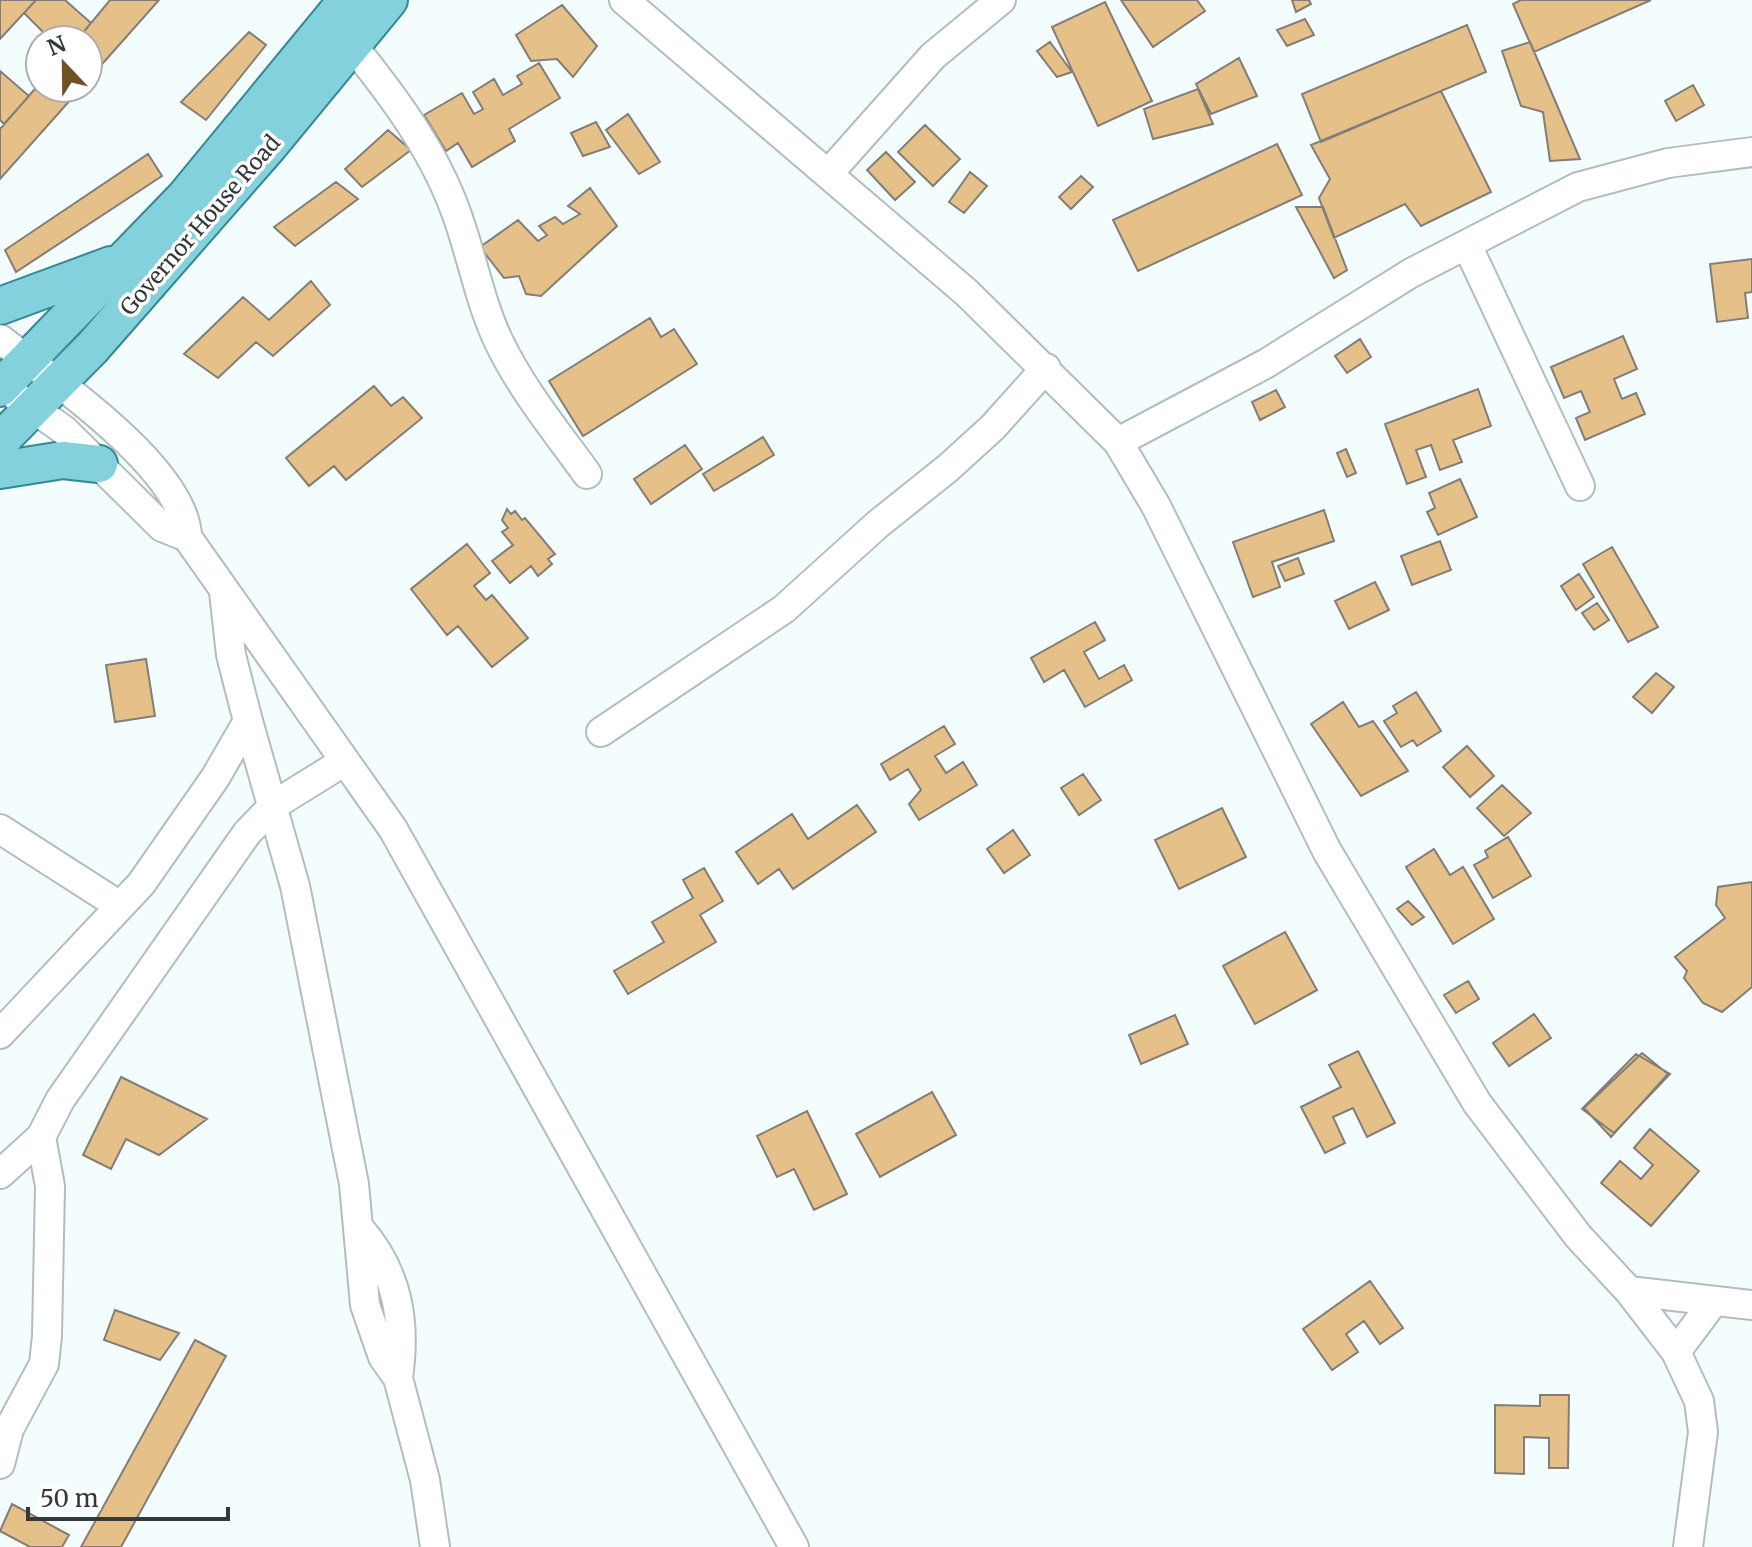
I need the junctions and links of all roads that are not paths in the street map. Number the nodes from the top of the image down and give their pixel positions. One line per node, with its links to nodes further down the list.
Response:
1 (347, 0): 9 (main road, Governor House Road)
2 (389, 0): 5 (main road, Governor House Road)
3 (624, 0): 7 (street)
4 (1001, 0): 7 (street)
5 (352, 45): 13 (main road, Governor House Road); 20 (street)
6 (1752, 152): 8 (street)
7 (828, 174): 12 (street)
8 (1467, 245): 17 (street); 21 (street)
9 (120, 261): 10 (main road); 11 (main road, Governor House Road)
10 (0, 306)
11 (13, 349): 13 (street); 14 (main road, Governor House Road)
12 (1046, 368): 17 (street); 25 (street)
13 (58, 382): 15 (main road, Governor House Road); 22 (street)
14 (1, 386): 15 (street)
15 (32, 408): 16 (main road, Governor House Road); 18 (street)
16 (0, 441)
17 (1118, 442): 33 (street)
18 (99, 464): 19 (main road); 22 (street)
19 (0, 470)
20 (587, 474)
21 (1580, 486)
22 (187, 537): 23 (street)
23 (223, 587): 24 (street); 26 (street)
24 (248, 721): 27 (street); 29 (street)
25 (601, 732)
26 (345, 761): 27 (street); 40 (street)
27 (274, 805): 31 (street); 39 (street)
28 (0, 829): 29 (street)
29 (120, 906): 30 (street)
30 (0, 1034)
31 (41, 1137): 32 (street); 37 (street)
32 (0, 1174)
33 (1629, 1291): 34 (street); 36 (street)
34 (1714, 1301): 35 (street); 36 (street)
35 (1752, 1305)
36 (1676, 1352): 41 (street)
37 (5, 1430): 38 (street)
38 (0, 1464)
39 (435, 1547)
40 (794, 1547)
41 (1688, 1547)

